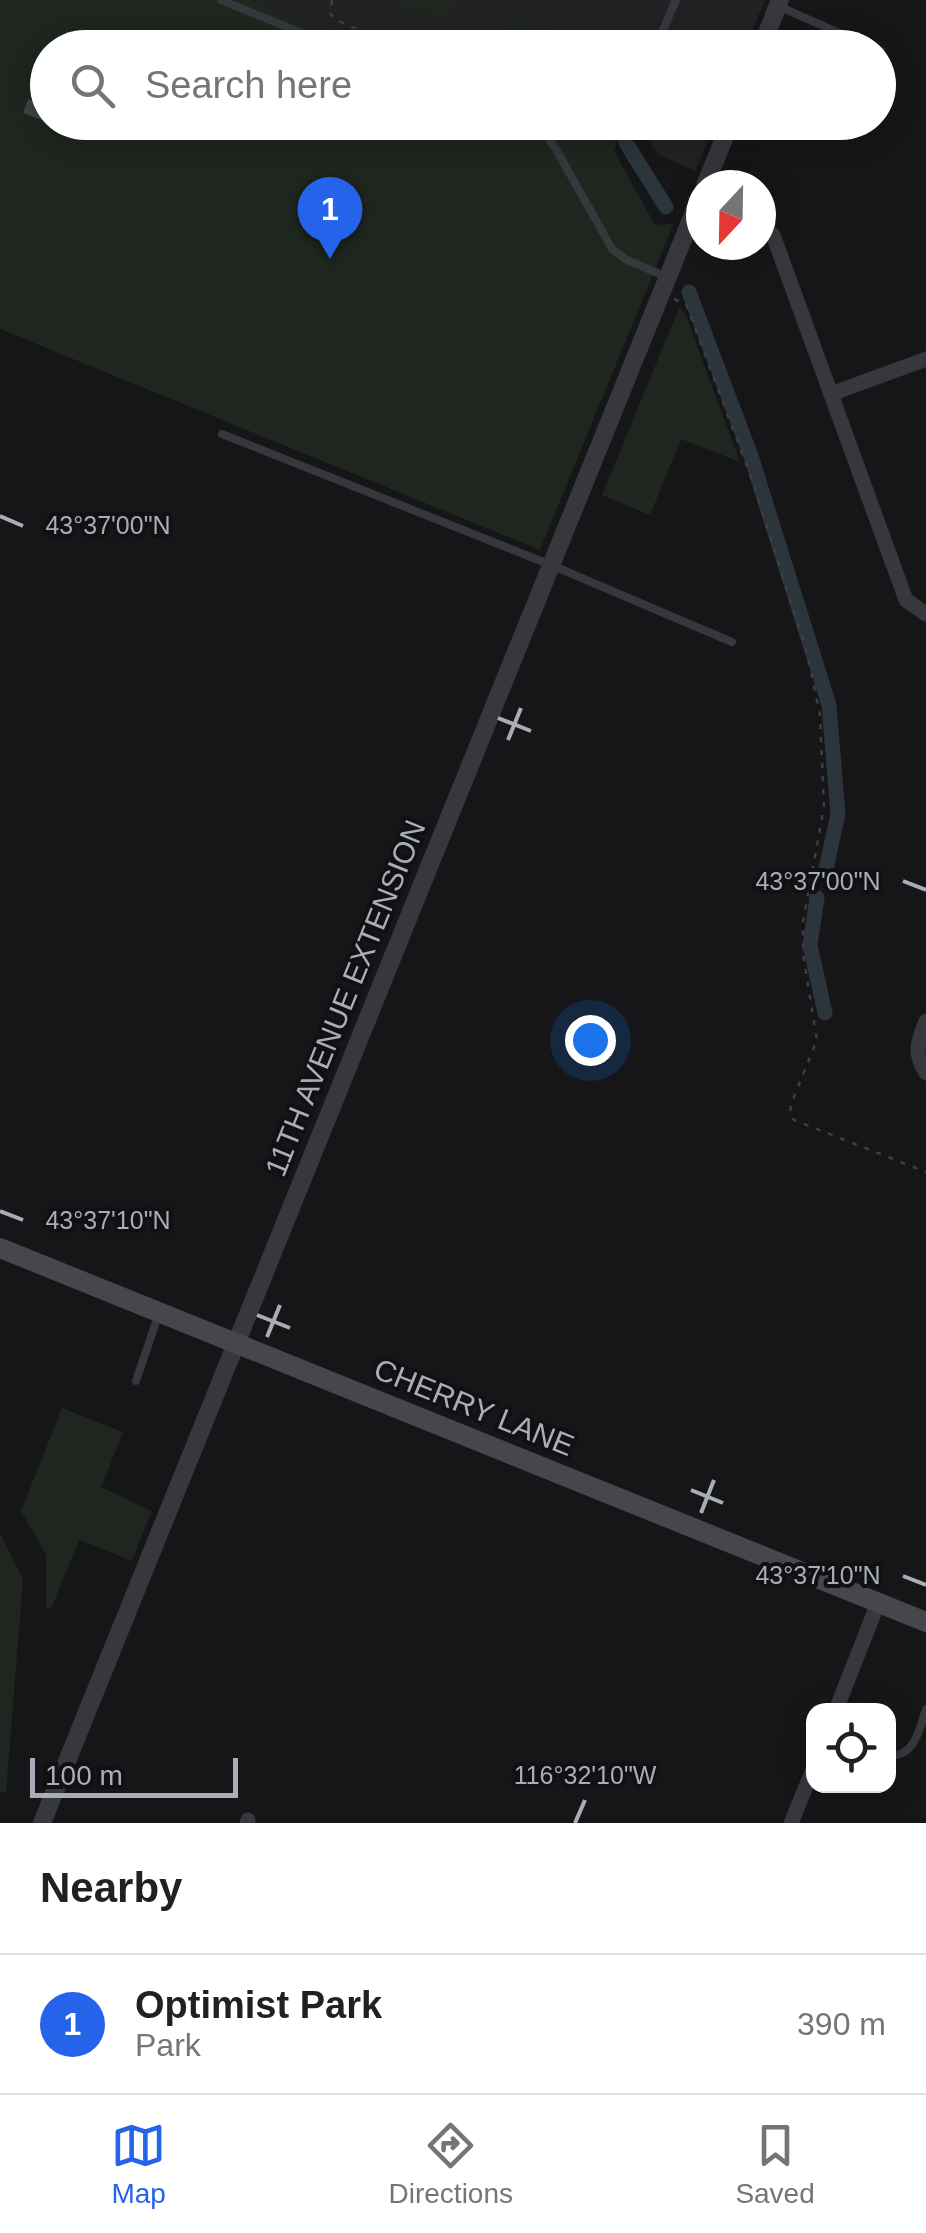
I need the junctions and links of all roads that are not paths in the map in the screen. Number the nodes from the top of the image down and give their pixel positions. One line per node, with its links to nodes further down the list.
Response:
1 (221, 0): 4 (lane)
2 (676, 0): 5 (lane)
3 (779, 3): 6 (street); 7 (lane)
4 (294, 30)
5 (663, 30)
6 (768, 30)
7 (836, 30)
8 (550, 140): 13 (lane)
9 (722, 140): 10 (street)
10 (711, 170)
11 (686, 234): 13 (street, 11TH AVENUE EXTENSION)
12 (776, 243): 15 (street)
13 (665, 286): 17 (street, 11TH AVENUE EXTENSION)
14 (926, 359): 15 (street)
15 (831, 394): 18 (street)
16 (222, 434): 17 (lane)
17 (550, 565): 19 (lane); 24 (street, 11TH AVENUE EXTENSION)
18 (926, 614)
19 (732, 642)
20 (926, 1021): 21 (street)
21 (922, 1067)
22 (0, 1248): 23 (main road, CHERRY LANE)
23 (160, 1312): 24 (main road, CHERRY LANE); 25 (lane)
24 (236, 1342): 26 (main road, CHERRY LANE); 32 (street, 11TH AVENUE EXTENSION)
25 (136, 1381)
26 (878, 1603): 27 (main road, CHERRY LANE); 28 (street)
27 (926, 1622)
28 (839, 1703)
29 (926, 1709): 30 (lane)
30 (896, 1756)
31 (806, 1787): 33 (street)
32 (42, 1823)
33 (792, 1823)

